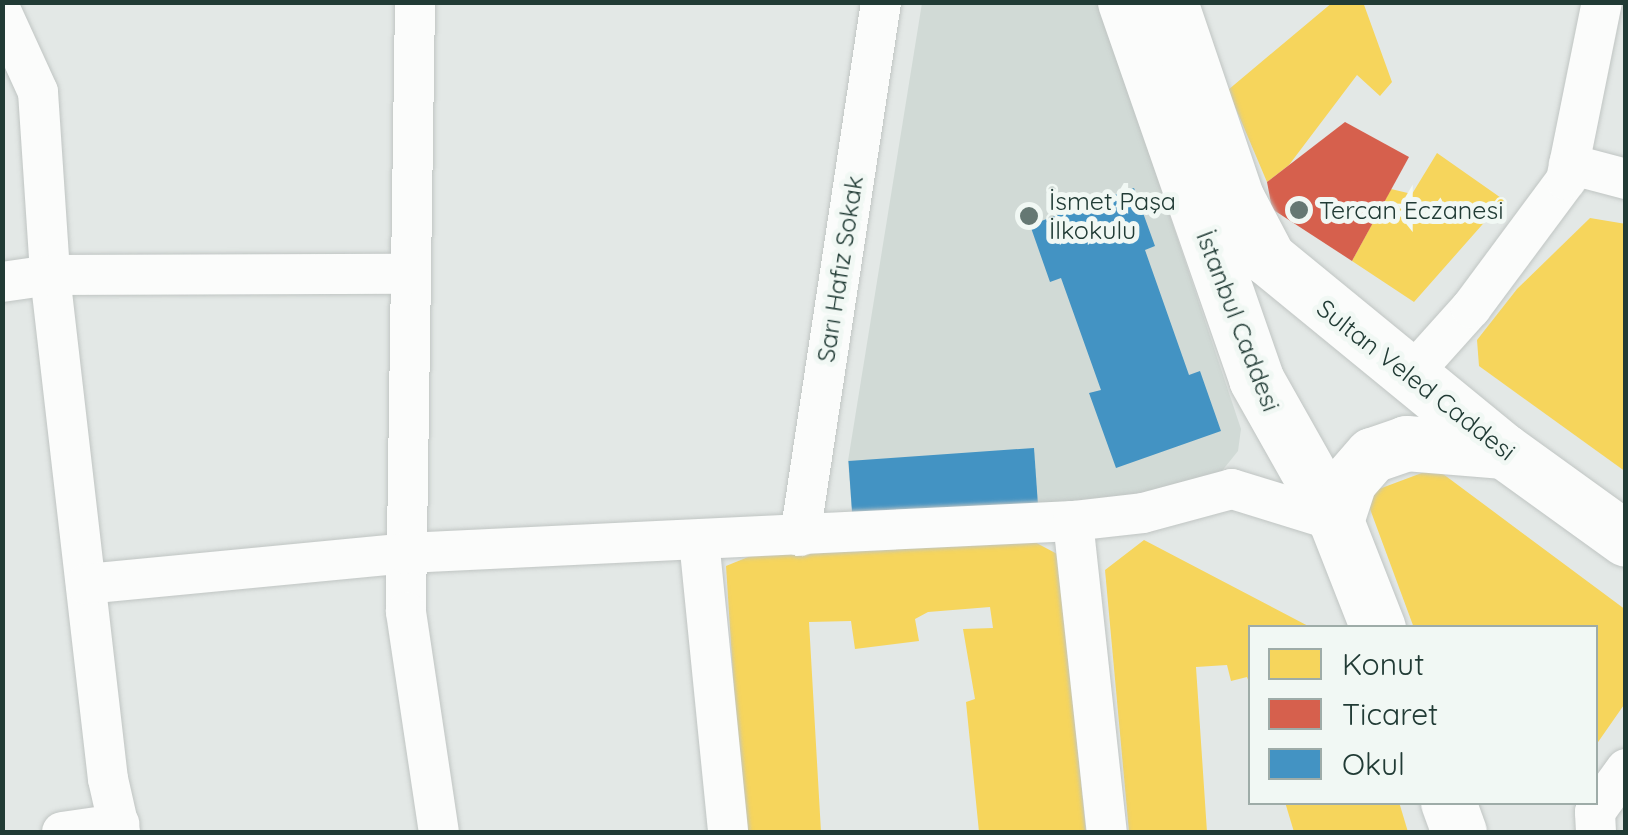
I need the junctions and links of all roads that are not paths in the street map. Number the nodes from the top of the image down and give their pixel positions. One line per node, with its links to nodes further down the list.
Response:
1 (415, 2): 10 (street)
2 (881, 2): 17 (street, Sarı Hafız Sokak)
3 (1124, 2): 15 (main road, İstanbul Caddesi)
4 (1170, 2): 9 (main road, İstanbul Caddesi)
5 (1602, 2): 7 (street)
6 (2, 13): 11 (street)
7 (1569, 164): 8 (street); 13 (street)
8 (1626, 178)
9 (1236, 196): 13 (main road, Sultan Veled Caddesi)
10 (409, 274): 11 (street); 20 (street)
11 (50, 275): 12 (street); 21 (street)
12 (2, 282)
13 (1410, 377): 14 (main road, Sultan Veled Caddesi)
14 (1504, 451): 15 (main road); 18 (main road, Sultan Veled Caddesi)
15 (1336, 521): 16 (street); 22 (main road, İstanbul Caddesi)
16 (1073, 522): 17 (street); 29 (street)
17 (800, 536): 19 (street)
18 (1626, 538)
19 (700, 540): 20 (street); 28 (street)
20 (406, 552): 21 (street); 27 (street)
21 (86, 584): 25 (street)
22 (1377, 625)
23 (1626, 770): 31 (street)
24 (1449, 805): 30 (main road)
25 (120, 828): 26 (street)
26 (62, 832)
27 (439, 832)
28 (728, 832)
29 (1107, 832)
30 (1460, 832)
31 (1596, 832)

